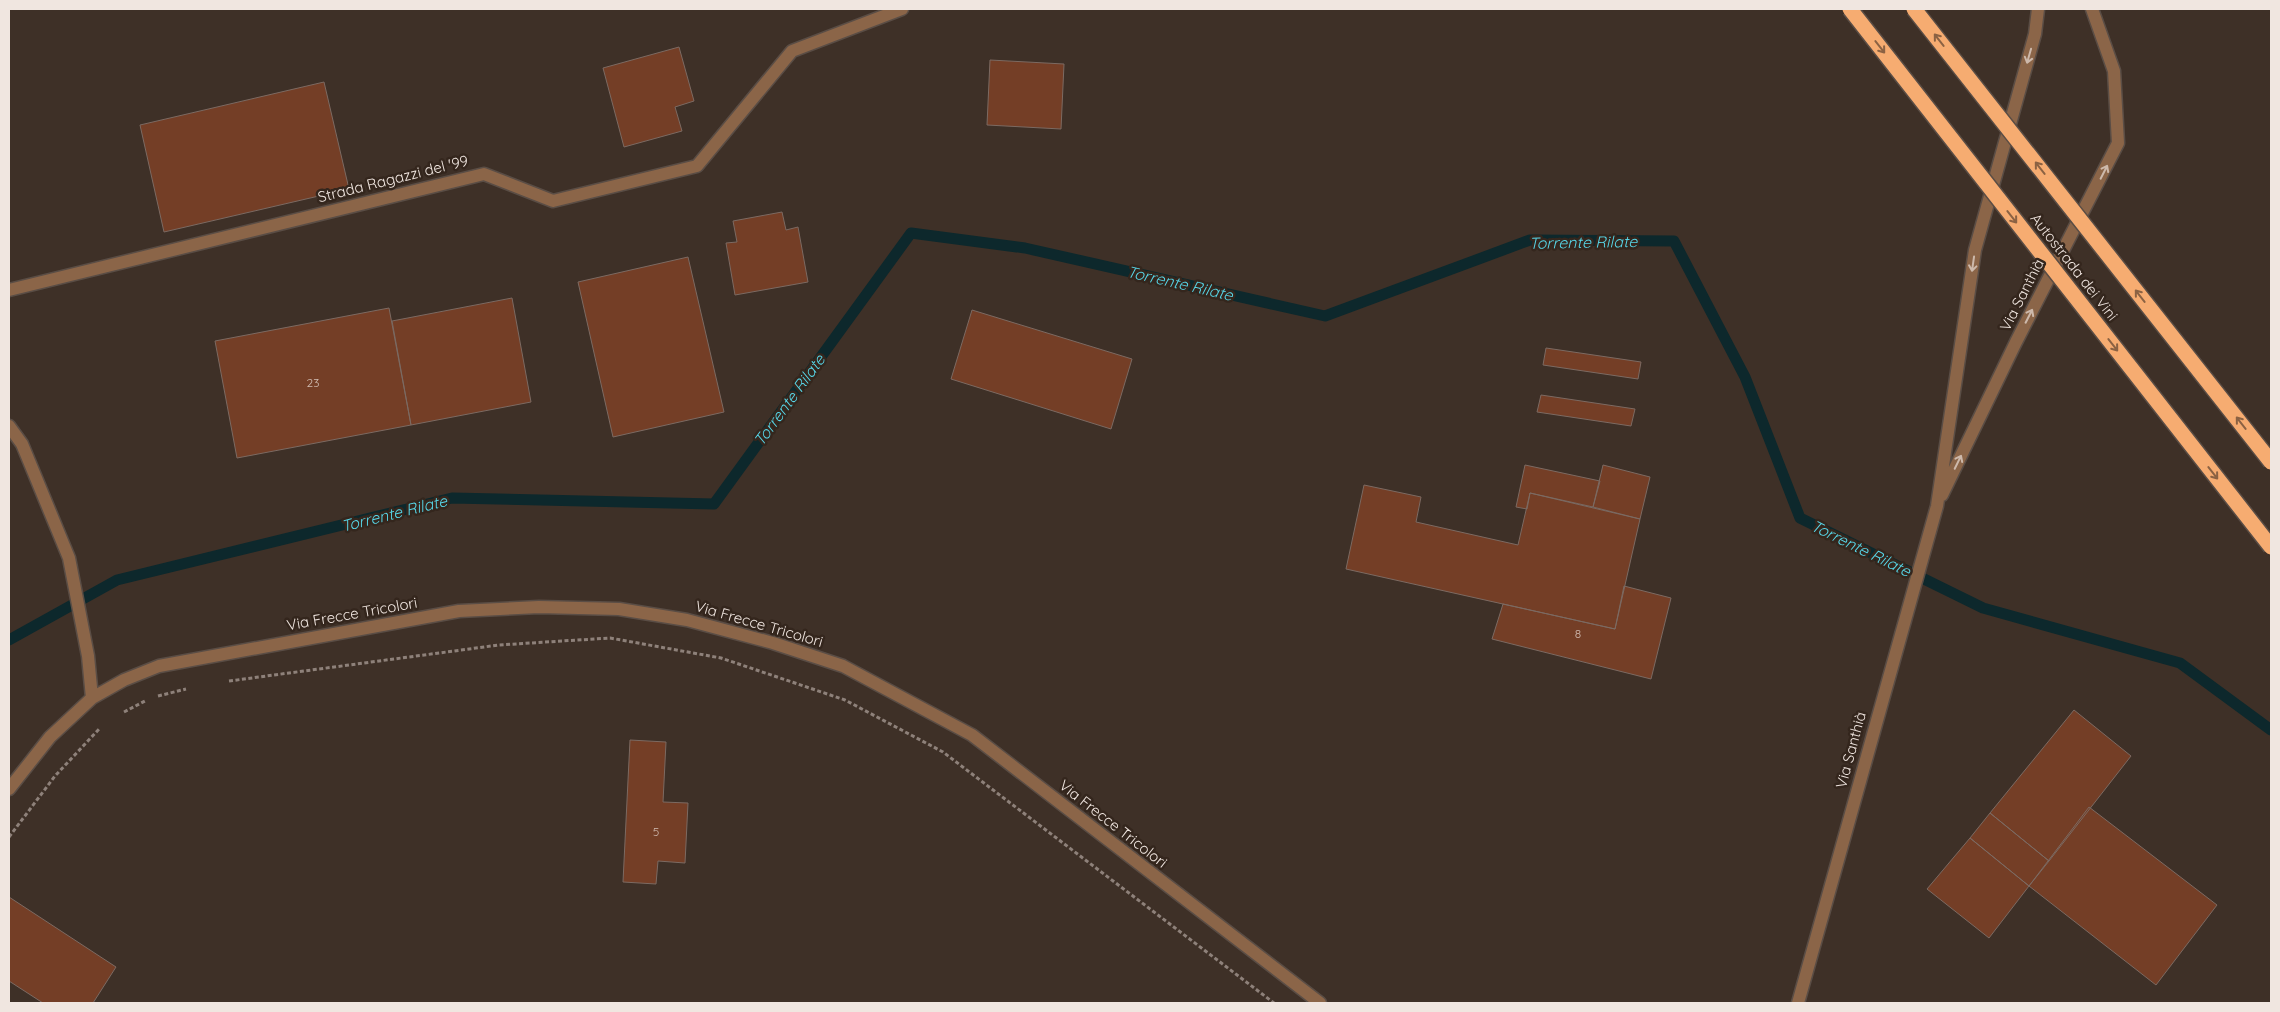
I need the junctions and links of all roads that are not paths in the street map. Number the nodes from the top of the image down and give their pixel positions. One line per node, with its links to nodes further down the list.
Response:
1 (902, 9): 6 (street, Strada Ragazzi del '99)
2 (1850, 9): 10 (highway, Autostrada dei Vini, one-way to 10, bridge)
3 (1914, 9): 8 (highway, one-way to 3, bridge)
4 (2038, 9): 9 (street, Via Santhià, one-way to 9)
5 (2092, 9): 9 (street, Via Santhià, one-way to 5)
6 (9, 290)
7 (9, 426): 11 (street)
8 (2271, 462)
9 (1937, 506): 14 (street, Via Santhià)
10 (2271, 547)
11 (92, 698): 12 (street); 13 (street, Via Frecce Tricolori)
12 (9, 789)
13 (1320, 1003)
14 (1798, 1003)

